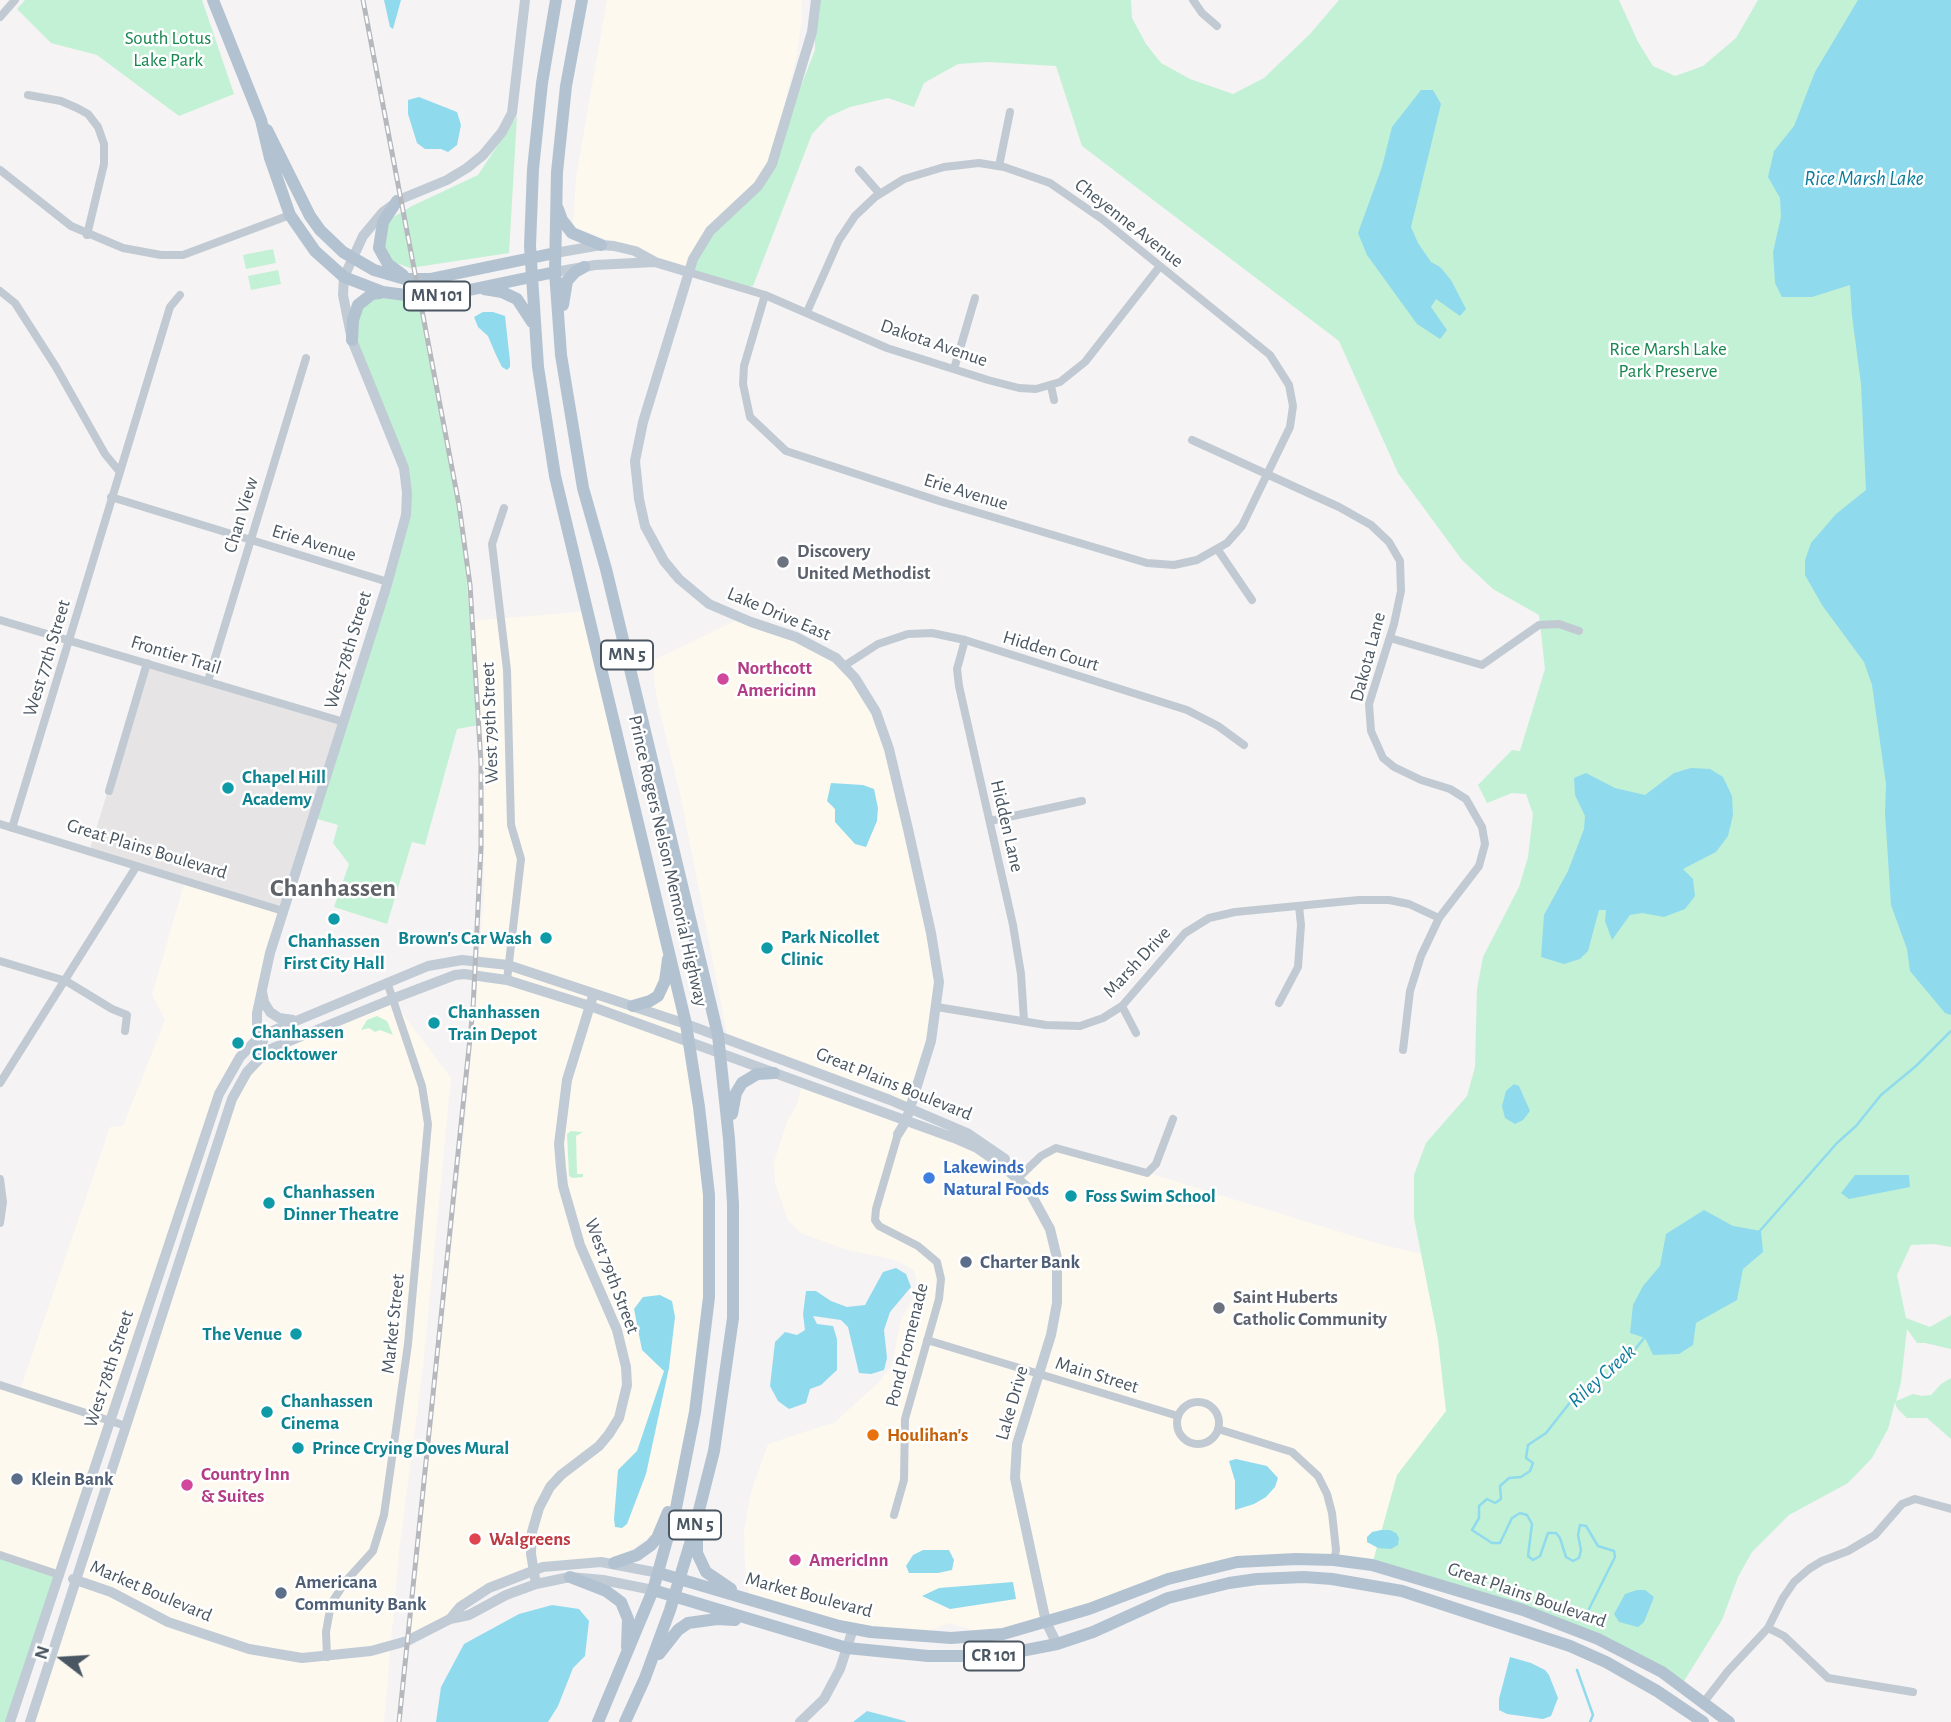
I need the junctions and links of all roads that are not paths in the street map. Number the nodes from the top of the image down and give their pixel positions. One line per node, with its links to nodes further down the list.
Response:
1 (15, 0): 8 (street)
2 (213, 0): 12 (main road, MN 101)
3 (525, 0): 17 (street)
4 (556, 0): 24 (main road, Prince Rogers Nelson Memorial Highway / MN 5)
5 (582, 0): 18 (main road, Prince Rogers Nelson Memorial Highway / MN 5)
6 (816, 0): 29 (street, Lake Drive East)
7 (1193, 0): 9 (street)
8 (0, 17)
9 (1217, 26)
10 (28, 95): 20 (street)
11 (1010, 112): 13 (street)
12 (261, 120): 19 (main road, MN 101); 23 (main road, MN 101)
13 (999, 166): 16 (street, Cheyenne Avenue); 27 (street, Cheyenne Avenue)
14 (0, 170): 20 (street)
15 (859, 170): 16 (street)
16 (880, 194): 39 (street, Cheyenne Avenue)
17 (397, 201): 23 (street); 32 (main road)
18 (556, 204): 21 (main road); 22 (main road, Prince Rogers Nelson Memorial Highway / MN 5)
19 (290, 215): 20 (street); 30 (main road, MN 101)
20 (87, 235)
21 (601, 245): 22 (street, Dakota Avenue); 25 (street, Dakota Avenue)
22 (555, 253): 24 (main road, MN 101); 28 (main road, Prince Rogers Nelson Memorial Highway / MN 5)
23 (352, 258): 30 (street); 32 (main road, MN 101)
24 (531, 258): 31 (main road, Prince Rogers Nelson Memorial Highway / MN 5); 32 (main road, MN 101)
25 (655, 262): 26 (street, Dakota Avenue); 29 (street, Dakota Avenue)
26 (584, 267): 28 (street, Dakota Avenue); 41 (main road)
27 (1160, 267): 45 (street); 49 (street, Cheyenne Avenue)
28 (555, 272): 31 (main road, MN 101); 41 (main road, Prince Rogers Nelson Memorial Highway / MN 5)
29 (688, 272): 37 (street, Dakota Avenue); 62 (street, Lake Drive East)
30 (344, 276): 35 (main road, MN 101); 42 (street, West 78th Street)
31 (531, 276): 33 (main road, MN 101); 40 (main road, Prince Rogers Nelson Memorial Highway / MN 5)
32 (410, 279)
33 (479, 289): 35 (main road, MN 101); 40 (main road)
34 (0, 291): 48 (street)
35 (383, 292): 42 (main road)
36 (180, 295): 48 (street)
37 (765, 295): 39 (street, Dakota Avenue); 53 (street, Erie Avenue)
38 (975, 298): 44 (street)
39 (807, 312): 44 (street, Dakota Avenue)
40 (534, 326): 75 (main road, Prince Rogers Nelson Memorial Highway / MN 5)
41 (559, 333): 94 (main road, Prince Rogers Nelson Memorial Highway / MN 5)
42 (352, 340): 54 (street, West 78th Street)
43 (306, 358): 52 (street, Chan View)
44 (954, 369): 45 (street, Dakota Avenue)
45 (1051, 386): 46 (street)
46 (1054, 400)
47 (1192, 440): 49 (street, Dakota Lane)
48 (119, 471): 50 (street, West 77th Street)
49 (1269, 474): 53 (street, Erie Avenue); 58 (street, Dakota Lane)
50 (111, 497): 52 (street, Erie Avenue); 59 (street, West 77th Street)
51 (504, 508): 77 (street, West 79th Street)
52 (250, 540): 54 (street, Erie Avenue); 63 (street, Chan View)
53 (1218, 550): 55 (street)
54 (388, 582): 64 (street, West 78th Street)
55 (1252, 600)
56 (0, 620): 59 (street, Frontier Trail)
57 (1579, 631): 58 (street)
58 (1390, 638): 74 (street, Dakota Lane)
59 (70, 640): 61 (street, Frontier Trail); 70 (street, West 77th Street)
60 (965, 640): 62 (street, Hidden Court); 65 (street, Hidden Court); 68 (street, Hidden Lane)
61 (147, 663): 63 (street, Frontier Trail); 66 (street)
62 (844, 666): 88 (street, Lake Drive East)
63 (208, 681): 64 (street, Frontier Trail)
64 (344, 722): 73 (street, West 78th Street)
65 (1244, 746)
66 (109, 791)
67 (1082, 801): 68 (street)
68 (990, 821): 90 (street, Hidden Lane)
69 (0, 824): 70 (street, Great Plains Boulevard)
70 (12, 828): 71 (street, Great Plains Boulevard)
71 (136, 867): 73 (street, Great Plains Boulevard); 79 (street)
72 (1299, 906): 74 (street, Marsh Drive); 84 (street); 87 (street, Marsh Drive)
73 (283, 911): 81 (street, West 78th Street)
74 (1440, 918): 98 (street, Dakota Lane)
75 (666, 934): 86 (main road); 91 (main road, Prince Rogers Nelson Memorial Highway / MN 5)
76 (0, 961): 79 (street)
77 (508, 965): 78 (street, West 79th Street); 80 (street, Great Plains Boulevard); 82 (street, Great Plains Boulevard)
78 (507, 980): 83 (street, Great Plains Boulevard); 85 (street, Great Plains Boulevard)
79 (66, 981): 92 (street); 101 (street)
80 (387, 982): 83 (street, Market Street); 89 (street, Great Plains Boulevard)
81 (262, 988): 89 (street); 95 (street, West 78th Street)
82 (594, 993): 85 (street, West 79th Street); 86 (street, Great Plains Boulevard)
83 (392, 999): 97 (street, Great Plains Boulevard); 142 (street, Market Street)
84 (1279, 1003)
85 (590, 1006): 96 (street, Great Plains Boulevard); 124 (street, West 79th Street)
86 (633, 1006): 91 (street, Great Plains Boulevard)
87 (1122, 1006): 90 (street, Marsh Drive); 93 (street)
88 (937, 1007): 90 (street, Marsh Drive); 102 (street, Lake Drive East)
89 (296, 1019): 95 (street, Great Plains Boulevard)
90 (1024, 1021)
91 (687, 1024): 94 (street, Great Plains Boulevard); 96 (main road, Prince Rogers Nelson Memorial Highway / MN 5)
92 (125, 1031)
93 (1136, 1033)
94 (718, 1035): 99 (main road, Prince Rogers Nelson Memorial Highway / MN 5); 102 (street, Great Plains Boulevard)
95 (260, 1036): 97 (street, West 78th Street); 114 (street, West 78th Street)
96 (690, 1042): 99 (street, Great Plains Boulevard); 117 (main road, Prince Rogers Nelson Memorial Highway / MN 5)
97 (268, 1050): 115 (street, West 78th Street)
98 (1403, 1050)
99 (721, 1054): 100 (street, Great Plains Boulevard); 106 (main road, Prince Rogers Nelson Memorial Highway / MN 5)
100 (774, 1073): 104 (street, Great Plains Boulevard); 106 (main road)
101 (0, 1083)
102 (910, 1108): 104 (street, Lake Drive East); 107 (street, Great Plains Boulevard)
103 (1173, 1119): 107 (street)
104 (905, 1121): 105 (street, Lake Drive East); 107 (street, Great Plains Boulevard)
105 (898, 1134): 110 (street, Pond Promenade)
106 (729, 1139): 118 (main road, Prince Rogers Nelson Memorial Highway / MN 5)
107 (1018, 1178): 111 (street, Lake Drive)
108 (0, 1180): 109 (street)
109 (0, 1223)
110 (927, 1340): 111 (street, Main Street); 120 (street, Pond Promenade)
111 (1038, 1374): 113 (street, Main Street); 137 (street, Lake Drive)
112 (0, 1385): 114 (street)
113 (1178, 1416): 116 (street); 116 (street)
114 (111, 1421): 115 (street); 126 (street, West 78th Street)
115 (127, 1426): 130 (street, West 78th Street)
116 (1218, 1429): 122 (street)
117 (684, 1469): 123 (main road); 125 (main road, Prince Rogers Nelson Memorial Highway / MN 5)
118 (701, 1506): 128 (main road, Prince Rogers Nelson Memorial Highway / MN 5); 134 (main road)
119 (1951, 1509): 138 (street)
120 (894, 1515)
121 (0, 1555): 126 (street, Market Boulevard)
122 (1334, 1560): 137 (main road, Market Boulevard / CR 101); 146 (main road, Great Plains Boulevard / CR 101)
123 (614, 1563): 124 (street, Market Boulevard); 125 (street, Market Boulevard)
124 (534, 1570): 131 (street, West 79th Street); 135 (street, Market Boulevard)
125 (659, 1573): 128 (main road, Market Boulevard / CR 101); 132 (main road, Prince Rogers Nelson Memorial Highway / MN 5)
126 (60, 1575): 130 (street, Market Boulevard); 147 (street, West 78th Street)
127 (569, 1577): 131 (street, Market Boulevard); 132 (street, Market Boulevard); 143 (main road)
128 (680, 1578): 133 (main road, Prince Rogers Nelson Memorial Highway / MN 5); 134 (main road, Market Boulevard / CR 101)
129 (1332, 1579): 140 (main road, Market Boulevard / CR 101); 152 (main road, Great Plains Boulevard / CR 101)
130 (77, 1581): 142 (street, Market Boulevard); 148 (street, West 78th Street)
131 (536, 1584): 135 (street, Market Boulevard)
132 (653, 1590): 133 (main road, Market Boulevard / CR 101); 143 (main road, Prince Rogers Nelson Memorial Highway / MN 5)
133 (674, 1596): 136 (main road, Market Boulevard / CR 101); 144 (main road, Prince Rogers Nelson Memorial Highway / MN 5)
134 (750, 1600): 139 (main road, Market Boulevard / CR 101)
135 (450, 1619): 142 (street, Market Boulevard)
136 (758, 1622): 141 (main road, Market Boulevard / CR 101); 144 (main road)
137 (1046, 1622): 139 (main road, Market Boulevard / CR 101); 140 (street, Lake Drive)
138 (1768, 1628): 145 (street); 146 (street)
139 (853, 1629): 141 (street)
140 (1057, 1644): 141 (main road, Market Boulevard / CR 101)
141 (847, 1648): 151 (street)
142 (327, 1657)
143 (620, 1673): 149 (main road, Prince Rogers Nelson Memorial Highway / MN 5)
144 (645, 1678): 150 (main road, Prince Rogers Nelson Memorial Highway / MN 5)
145 (1913, 1692)
146 (1704, 1702): 153 (main road, Great Plains Boulevard / CR 101)
147 (10, 1722)
148 (30, 1722)
149 (598, 1722)
150 (625, 1722)
151 (800, 1722)
152 (1703, 1722)
153 (1728, 1722)

